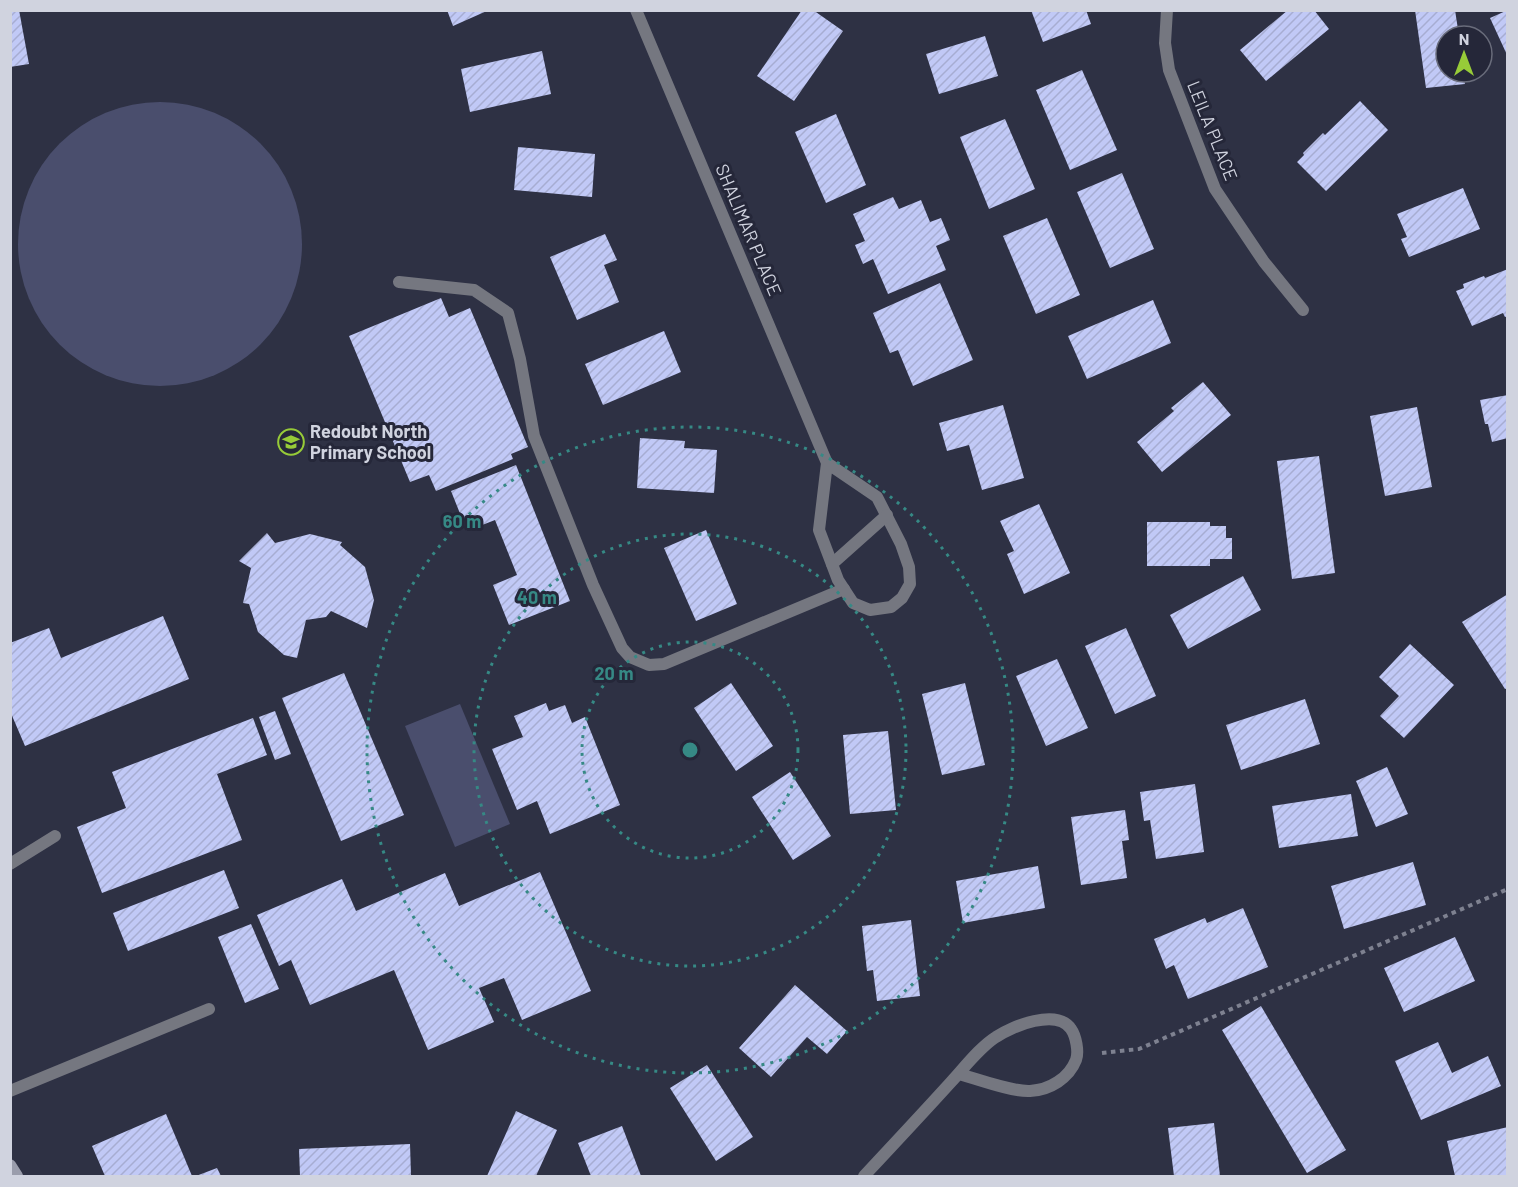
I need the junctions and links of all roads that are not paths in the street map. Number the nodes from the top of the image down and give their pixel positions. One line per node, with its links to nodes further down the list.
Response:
1 (636, 10): 5 (street, SHALIMAR PLACE)
2 (1167, 10): 4 (street, LEILA PLACE)
3 (399, 282): 8 (street)
4 (1303, 310)
5 (827, 463): 6 (street, SHALIMAR PLACE); 7 (street, SHALIMAR PLACE)
6 (887, 515): 7 (street); 8 (street, SHALIMAR PLACE)
7 (832, 564): 8 (street, SHALIMAR PLACE)
8 (844, 590)
9 (55, 836): 10 (street)
10 (10, 864)
11 (209, 1009): 13 (street)
12 (958, 1074): 12 (street); 16 (street)
13 (10, 1091)
14 (10, 1165): 15 (street)
15 (17, 1176)
16 (864, 1176)

